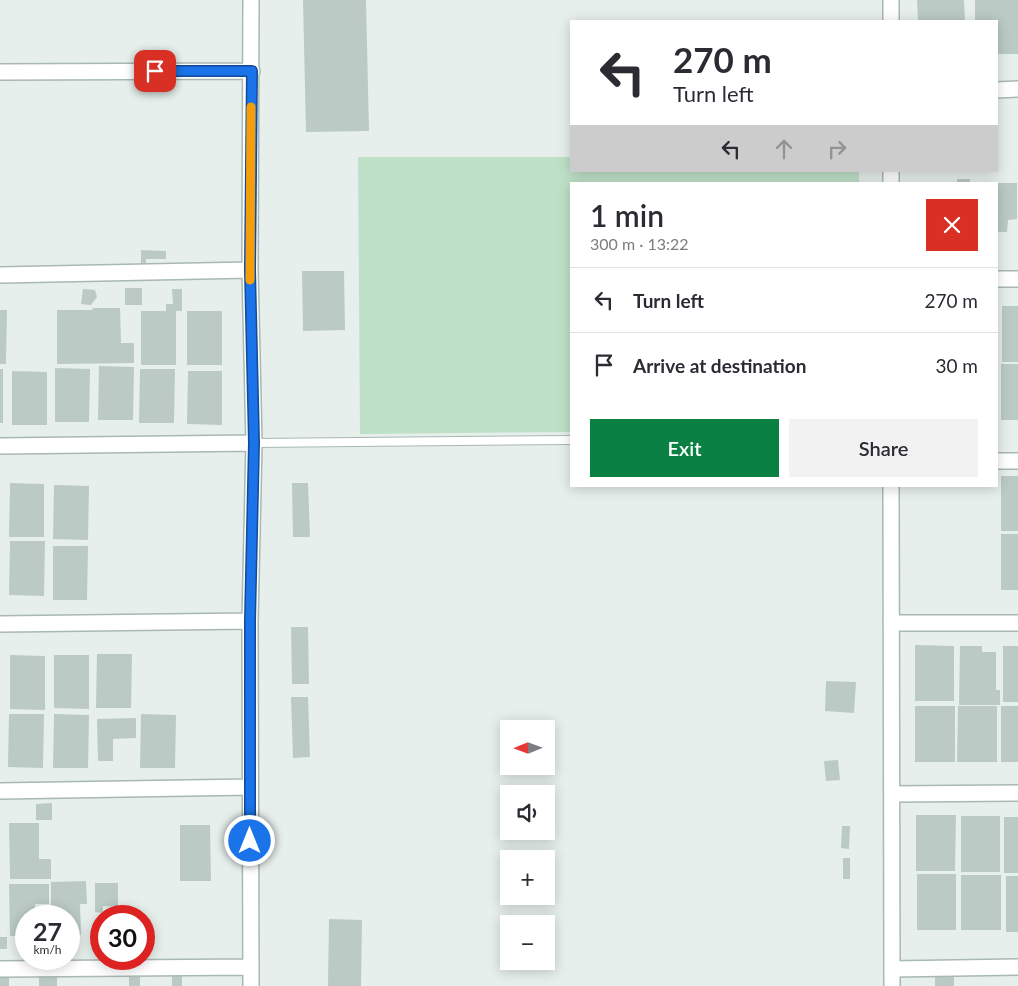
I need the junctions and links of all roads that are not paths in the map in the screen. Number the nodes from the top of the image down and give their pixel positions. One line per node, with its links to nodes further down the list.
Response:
1 (251, 0): 4 (street)
2 (891, 0): 3 (street)
3 (891, 20)
4 (252, 71): 5 (street); 8 (street)
5 (0, 72)
6 (998, 90): 7 (street)
7 (1018, 90)
8 (250, 270): 9 (street); 13 (street)
9 (0, 275)
10 (998, 279): 11 (street)
11 (1018, 279)
12 (570, 440): 13 (lane)
13 (254, 443): 14 (street); 18 (street)
14 (0, 446)
15 (998, 461): 16 (street)
16 (1018, 461)
17 (891, 487): 19 (street)
18 (250, 621): 21 (street); 22 (street)
19 (892, 623): 20 (street); 25 (street)
20 (1018, 623)
21 (0, 624)
22 (250, 787): 23 (street); 26 (street)
23 (0, 791)
24 (1018, 793): 25 (street)
25 (892, 794): 29 (street)
26 (250, 967): 28 (street); 30 (street)
27 (1018, 967): 29 (street)
28 (0, 969)
29 (892, 969): 31 (street)
30 (251, 986)
31 (892, 986)

